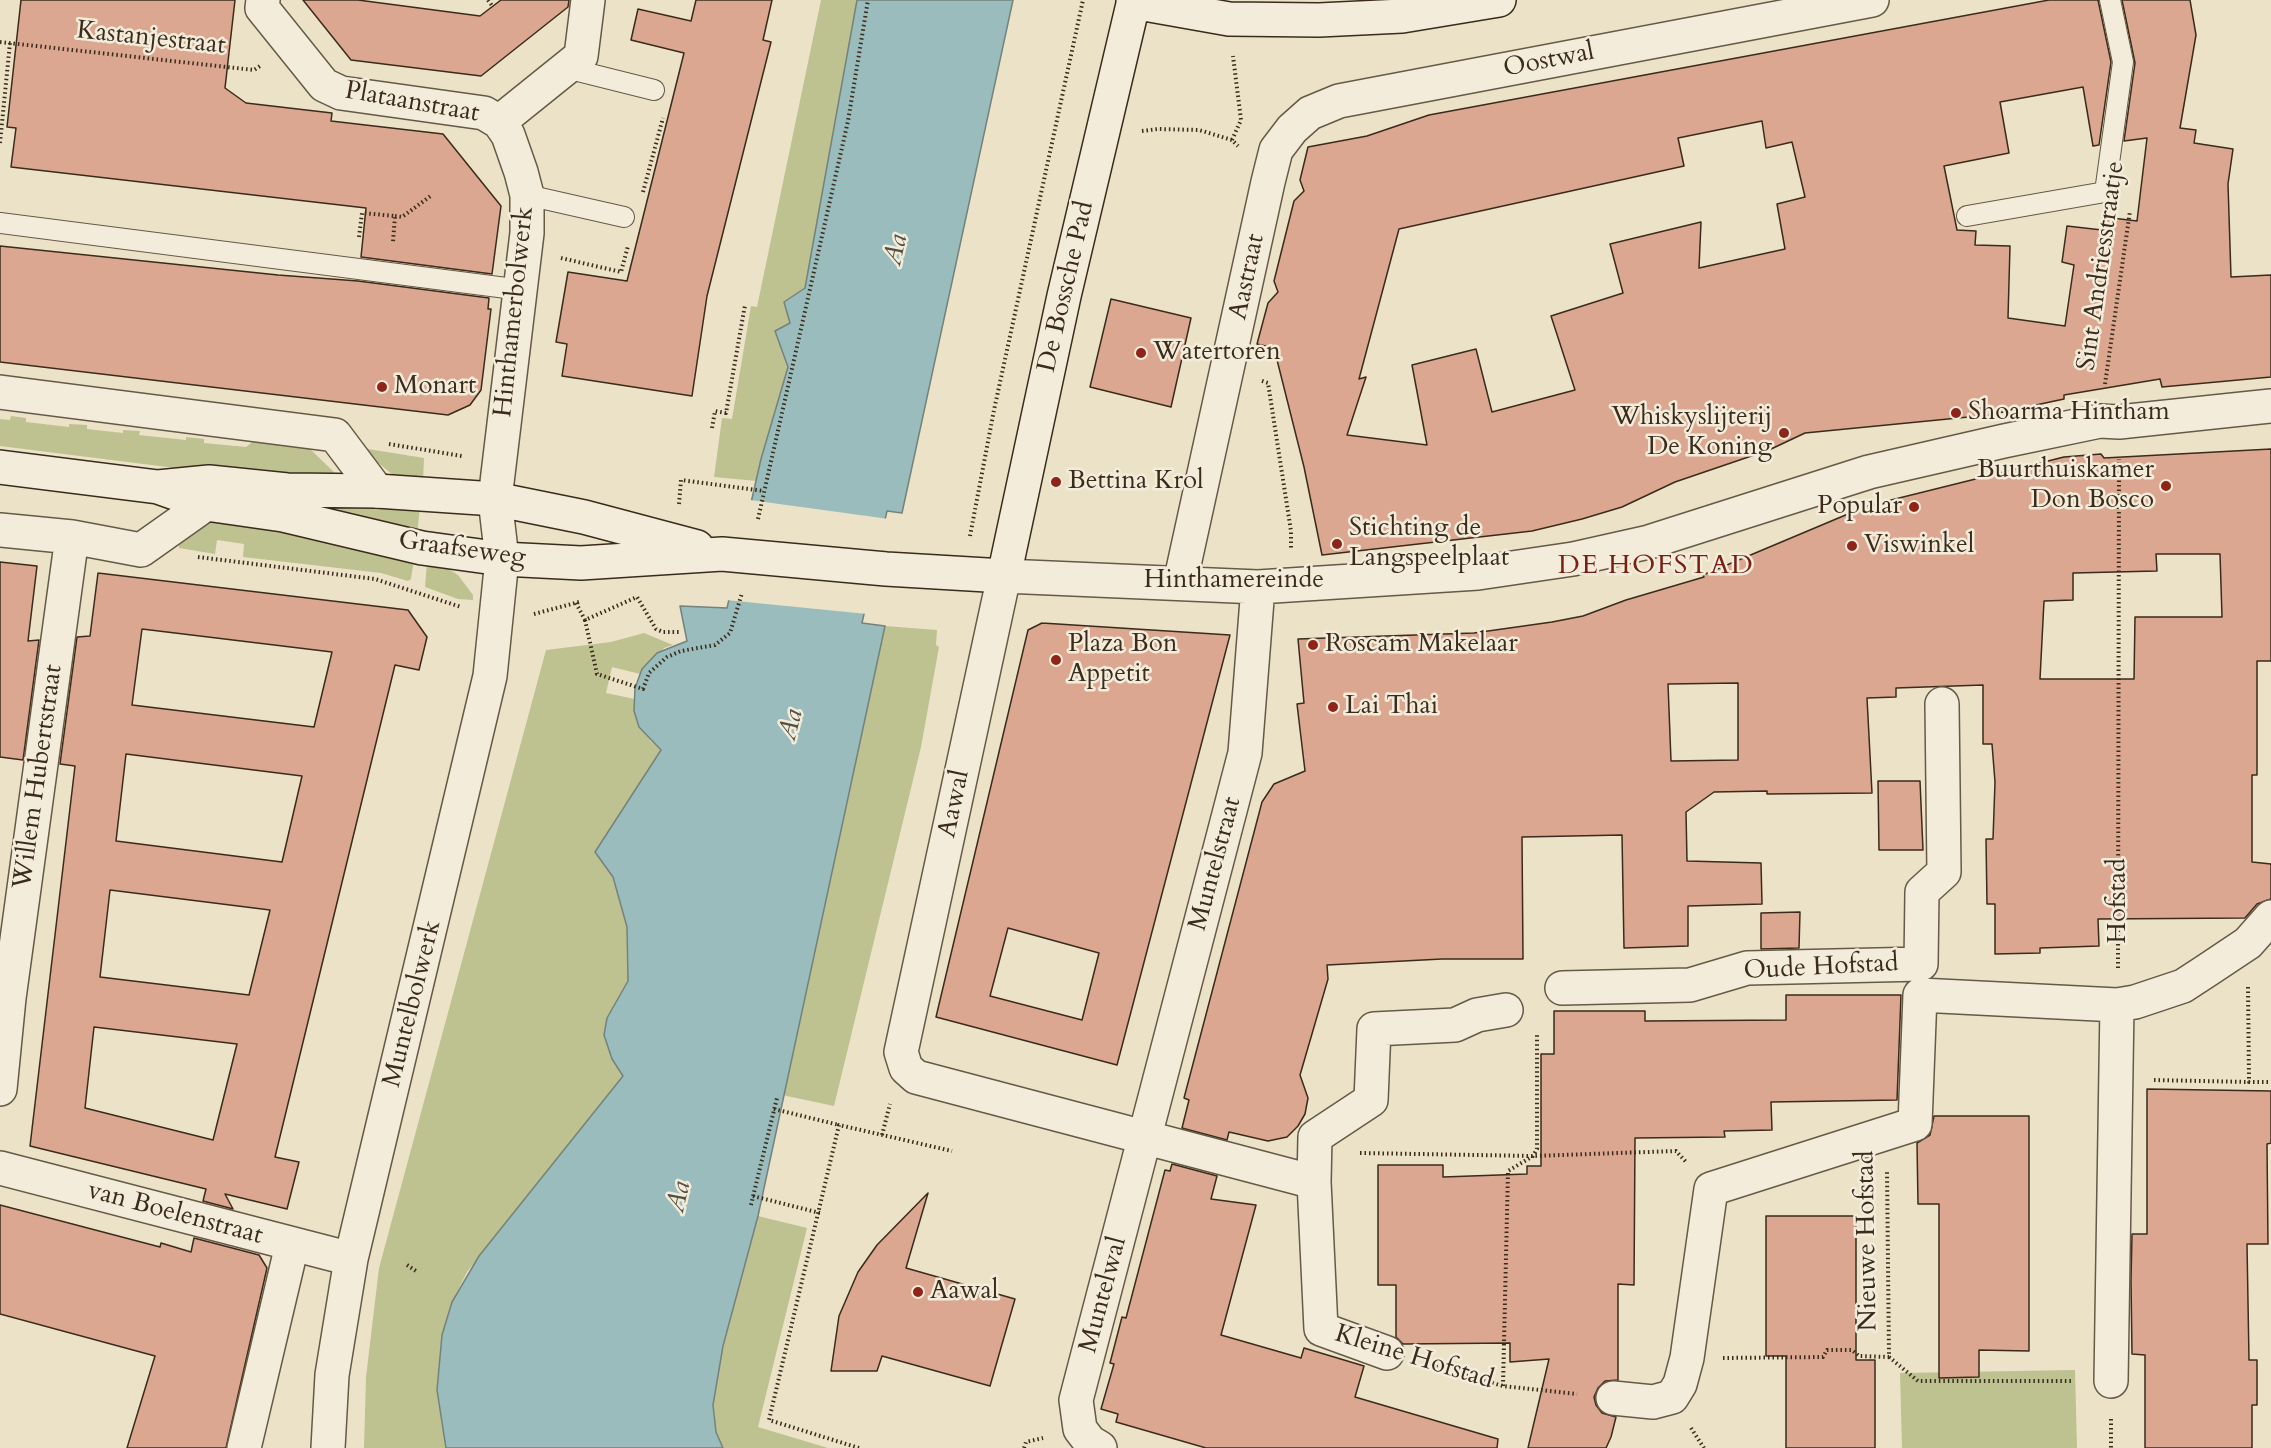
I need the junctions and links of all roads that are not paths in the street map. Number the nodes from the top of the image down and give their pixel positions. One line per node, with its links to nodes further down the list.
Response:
1 (263, 0): 9 (street, Plataanstraat)
2 (588, 0): 7 (street)
3 (1499, 0): 6 (street)
4 (1872, 0): 10 (street, Oostwal)
5 (2110, 0): 12 (lane)
6 (1134, 1): 27 (street, De Bossche Pad)
7 (566, 68): 8 (lane); 9 (street)
8 (654, 90)
9 (499, 122): 11 (street, Hinthamerbolwerk)
10 (1268, 182): 28 (street, Aastraat)
11 (527, 195): 13 (lane); 15 (street, Hinthamerbolwerk)
12 (1967, 216)
13 (624, 217)
14 (0, 223): 15 (lane)
15 (522, 290): 21 (street, Hinthamerbolwerk)
16 (0, 392): 20 (street)
17 (2271, 406): 29 (street, Hinthamereinde)
18 (0, 467): 19 (street, Graafseweg)
19 (158, 487): 20 (street, Graafseweg); 22 (street, Graafseweg)
20 (377, 491): 21 (street, Graafseweg)
21 (495, 499): 25 (street, Graafseweg); 26 (street, Hinthamerbolwerk)
22 (206, 504): 24 (street); 26 (street, Graafseweg)
23 (0, 530): 24 (street)
24 (72, 537): 34 (street, Willem Hubertstraat)
25 (722, 554): 26 (street, Graafseweg); 27 (street, Graafseweg)
26 (502, 559): 42 (street, Muntelbolwerk)
27 (1004, 576): 28 (street, Hinthamereinde); 38 (street, Aawal)
28 (1180, 583): 29 (street, Hinthamereinde)
29 (1258, 587): 38 (street, Muntelstraat)
30 (1942, 704): 32 (street, Oude Hofstad)
31 (2271, 917): 35 (street)
32 (1920, 979): 33 (street, Oude Hofstad); 35 (street); 45 (street)
33 (1562, 988)
34 (5, 998): 37 (street, Willem Hubertstraat)
35 (2117, 1005): 44 (street)
36 (1506, 1011): 40 (street)
37 (0, 1089)
38 (1146, 1136): 40 (street); 48 (street, Muntelwal)
39 (0, 1168): 41 (street, van Boelenstraat)
40 (1314, 1182): 43 (street, Kleine Hofstad)
41 (292, 1245): 42 (street, van Boelenstraat); 46 (street)
42 (351, 1259): 47 (street, Muntelbolwerk)
43 (1387, 1353)
44 (2111, 1381)
45 (1613, 1398)
46 (244, 1448)
47 (328, 1448)
48 (1100, 1448)

